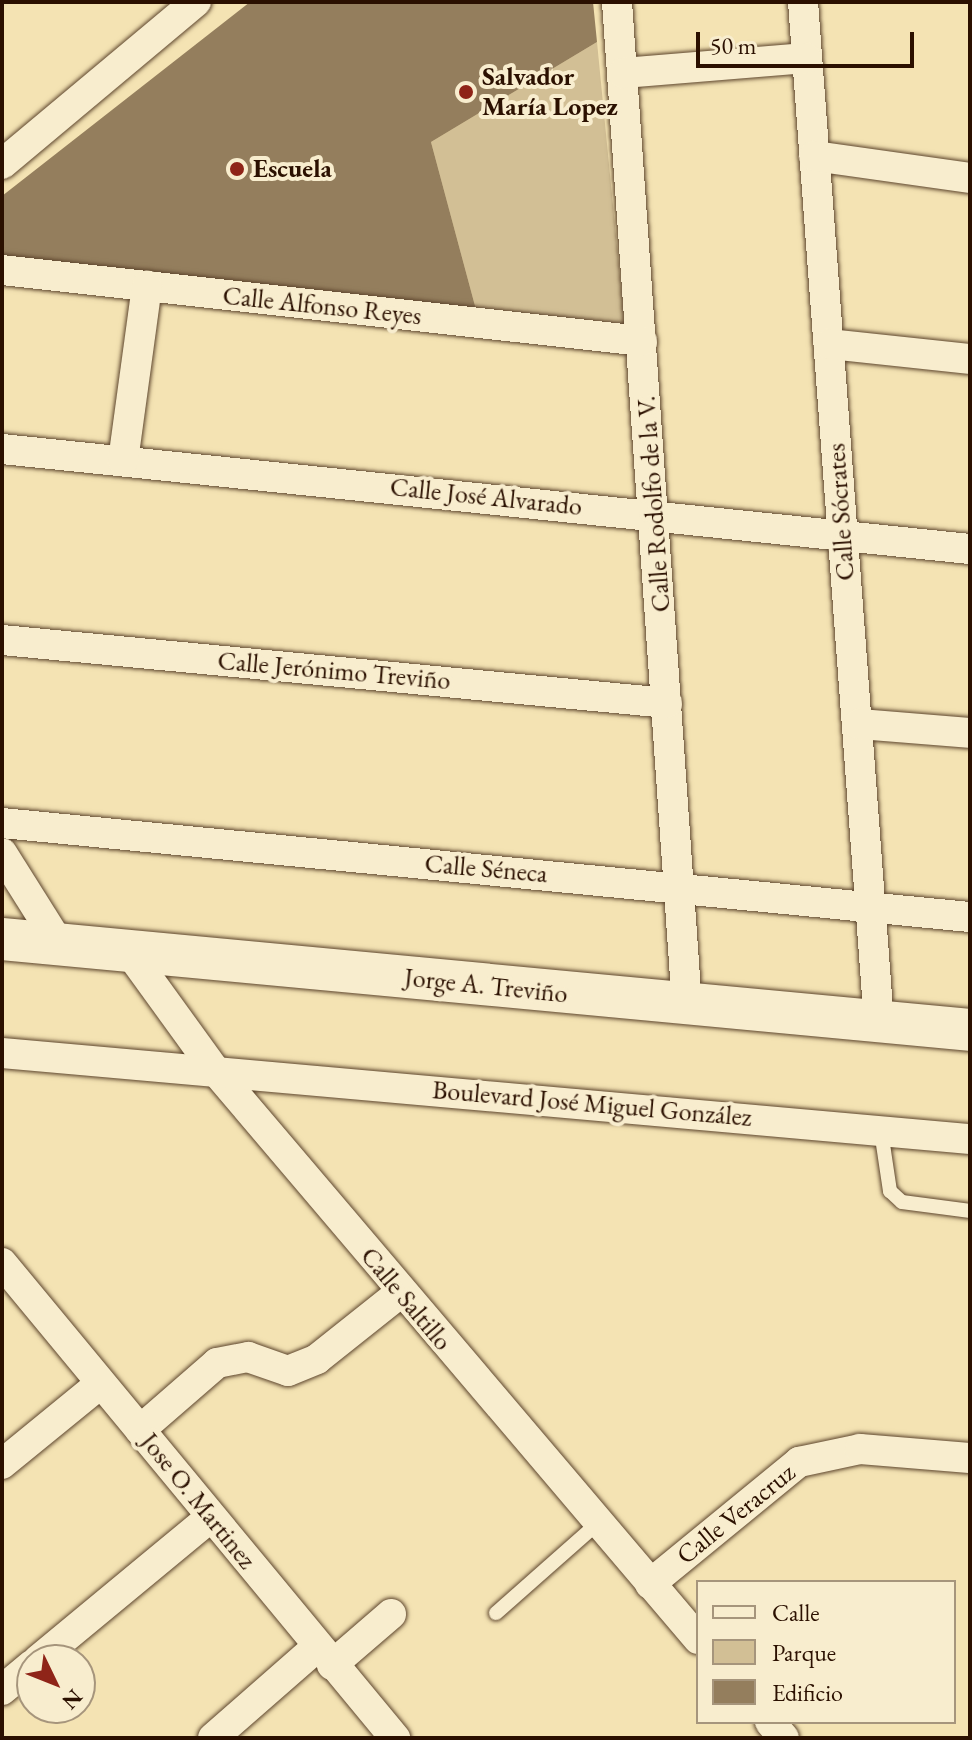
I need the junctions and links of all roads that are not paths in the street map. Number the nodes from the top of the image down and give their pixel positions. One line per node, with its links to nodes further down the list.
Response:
1 (196, 2): 7 (street)
2 (617, 2): 5 (street, Calle Rodolfo de la V.)
3 (803, 2): 4 (street, Calle Sócrates)
4 (806, 58): 5 (street); 6 (street, Calle Sócrates)
5 (623, 73): 11 (street, Calle Rodolfo de la V.)
6 (814, 156): 8 (street); 12 (street, Calle Sócrates)
7 (2, 164)
8 (970, 178)
9 (2, 270): 10 (street, Calle Alfonso Reyes)
10 (147, 286): 11 (street, Calle Alfonso Reyes); 15 (street)
11 (642, 341): 16 (street, Calle Rodolfo de la V.)
12 (829, 344): 13 (street); 17 (street, Calle Sócrates)
13 (970, 359)
14 (2, 449): 15 (street, Calle José Alvarado)
15 (123, 461): 16 (street, Calle José Alvarado)
16 (657, 515): 17 (street, Calle José Alvarado); 20 (street, Calle Rodolfo de la V.)
17 (843, 537): 18 (street, Calle José Alvarado); 21 (street, Calle Sócrates)
18 (970, 549)
19 (2, 640): 20 (street, Calle Jerónimo Treviño)
20 (667, 703): 25 (street, Calle Rodolfo de la V.)
21 (859, 724): 22 (street); 26 (street, Calle Sócrates)
22 (970, 733)
23 (2, 823): 25 (street, Calle Séneca)
24 (2, 853): 29 (street)
25 (681, 888): 26 (street, Calle Séneca); 31 (street, Calle Rodolfo de la V.)
26 (868, 906): 27 (street, Calle Séneca); 32 (street, Calle Sócrates)
27 (970, 917)
28 (2, 939): 29 (street, Jorge A. Treviño)
29 (60, 945): 30 (street, Jorge A. Treviño)
30 (127, 949): 31 (street, Jorge A. Treviño); 35 (street, Calle Saltillo)
31 (687, 1006): 32 (street, Jorge A. Treviño)
32 (879, 1022): 33 (street, Jorge A. Treviño)
33 (970, 1030)
34 (2, 1053): 35 (street, Boulevard José Miguel González)
35 (214, 1069): 36 (street, Boulevard José Miguel González); 40 (street, Calle Saltillo)
36 (881, 1131): 37 (street, Boulevard José Miguel González); 38 (lane)
37 (970, 1139)
38 (970, 1211)
39 (2, 1263): 41 (street, Jose O. Martinez)
40 (400, 1293): 42 (street); 46 (street, Calle Saltillo)
41 (100, 1384): 42 (street, Jose O. Martinez); 44 (street)
42 (140, 1430): 45 (street, Jose O. Martinez)
43 (970, 1458): 47 (street, Calle Veracruz)
44 (2, 1464)
45 (211, 1517): 51 (street); 52 (street, Jose O. Martinez)
46 (597, 1524): 47 (street, Calle Saltillo); 48 (lane)
47 (650, 1584): 50 (street, Calle Saltillo)
48 (496, 1613)
49 (391, 1614): 52 (street)
50 (696, 1637)
51 (57, 1644)
52 (325, 1656): 53 (street); 54 (street, Jose O. Martinez)
53 (213, 1738)
54 (395, 1738)

